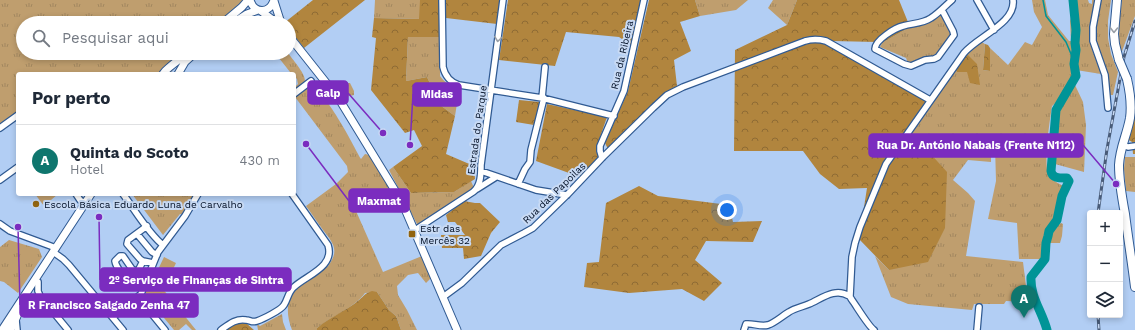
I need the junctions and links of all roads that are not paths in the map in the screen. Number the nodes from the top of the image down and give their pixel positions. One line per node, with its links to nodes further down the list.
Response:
1 (249, 0): 11 (street); 13 (street)
2 (442, 0): 27 (street)
3 (503, 0): 27 (street, Estrada do Parque, one-way to 27)
4 (644, 0): 33 (street, Rua da Ribeira)
5 (952, 0): 12 (street)
6 (977, 0): 17 (street)
7 (1013, 0): 17 (street)
8 (1098, 0): 31 (street)
9 (1117, 0): 35 (main road, one-way to 35, bridge)
10 (274, 1): 11 (street); 16 (street)
11 (259, 10): 14 (street); 15 (street)
12 (942, 10): 12 (street)
13 (231, 16)
14 (244, 16)
15 (267, 16)
16 (279, 16)
17 (994, 30): 30 (street)
18 (296, 45): 54 (street)
19 (179, 60): 22 (street)
20 (186, 60): 25 (street)
21 (545, 67): 29 (street)
22 (170, 68): 23 (street); 24 (street)
23 (164, 72)
24 (176, 72)
25 (179, 72)
26 (311, 81): 28 (street)
27 (491, 91): 29 (street); 39 (street, Estrada do Parque)
28 (296, 92)
29 (543, 98): 33 (street); 42 (street)
30 (930, 100): 37 (street, Rua das Papoilas); 64 (street)
31 (1108, 108)
32 (16, 116): 34 (street)
33 (614, 116): 37 (street, Rua da Ribeira)
34 (0, 128)
35 (1122, 146): 36 (street); 63 (main road)
36 (1135, 146)
37 (602, 158): 44 (street, Rua das Papoilas)
38 (16, 168): 41 (street)
39 (481, 171): 40 (street); 43 (street, Estrada do Parque)
40 (496, 177): 42 (street); 43 (street)
41 (0, 180)
42 (518, 184): 44 (street)
43 (477, 189): 54 (street, Estrada do Parque)
44 (567, 195): 66 (street, Rua das Papoilas)
45 (77, 196): 51 (street)
46 (90, 196): 51 (street)
47 (95, 196): 57 (street)
48 (124, 196): 53 (street)
49 (197, 196): 56 (street)
50 (293, 196): 78 (street)
51 (85, 204): 57 (street)
52 (0, 224): 57 (street)
53 (147, 226): 55 (street); 56 (street)
54 (415, 230): 66 (street)
55 (137, 234): 58 (street); 59 (street)
56 (163, 245): 58 (street)
57 (56, 251): 62 (street); 70 (street); 71 (street)
58 (157, 255): 60 (street)
59 (143, 261): 60 (street); 61 (street)
60 (153, 263): 65 (street)
61 (137, 272)
62 (38, 282): 67 (street); 68 (street)
63 (1135, 286)
64 (850, 296): 80 (street); 81 (street)
65 (138, 297): 70 (street); 77 (street)
66 (443, 297): 79 (street)
67 (27, 298): 68 (street); 71 (street)
68 (47, 304): 75 (street)
69 (979, 307): 82 (street)
70 (113, 317): 76 (street)
71 (13, 319): 72 (street); 73 (street); 74 (street)
72 (2, 330)
73 (9, 330)
74 (17, 330)
75 (68, 330)
76 (123, 330)
77 (165, 330)
78 (221, 330)
79 (457, 330)
80 (744, 330)
81 (874, 330)
82 (977, 330)

